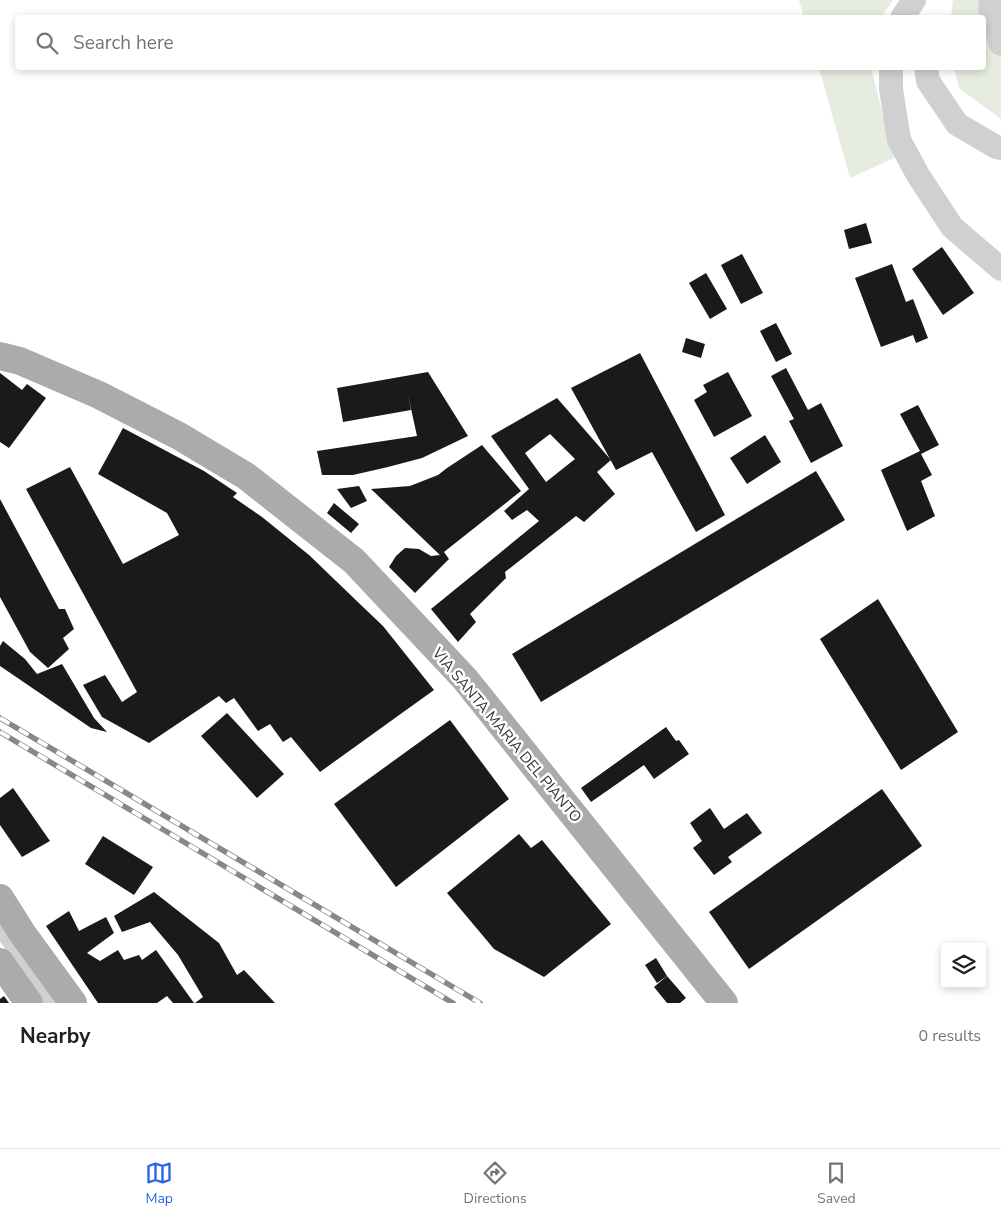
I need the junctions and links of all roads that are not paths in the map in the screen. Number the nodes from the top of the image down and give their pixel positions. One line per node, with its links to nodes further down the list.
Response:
1 (914, 0): 4 (street)
2 (926, 0): 5 (street)
3 (992, 0): 6 (street)
4 (904, 15)
5 (923, 15)
6 (1001, 44)
7 (927, 74): 8 (street); 9 (street)
8 (891, 78): 10 (street)
9 (1001, 148)
10 (1001, 269)
11 (0, 356): 18 (main road, VIA SANTA MARIA DEL PIANTO)
12 (0, 898): 13 (main road)
13 (7, 928): 16 (lane); 17 (main road)
14 (0, 962): 15 (main road)
15 (29, 1003)
16 (50, 1003)
17 (73, 1003)
18 (724, 1003)

